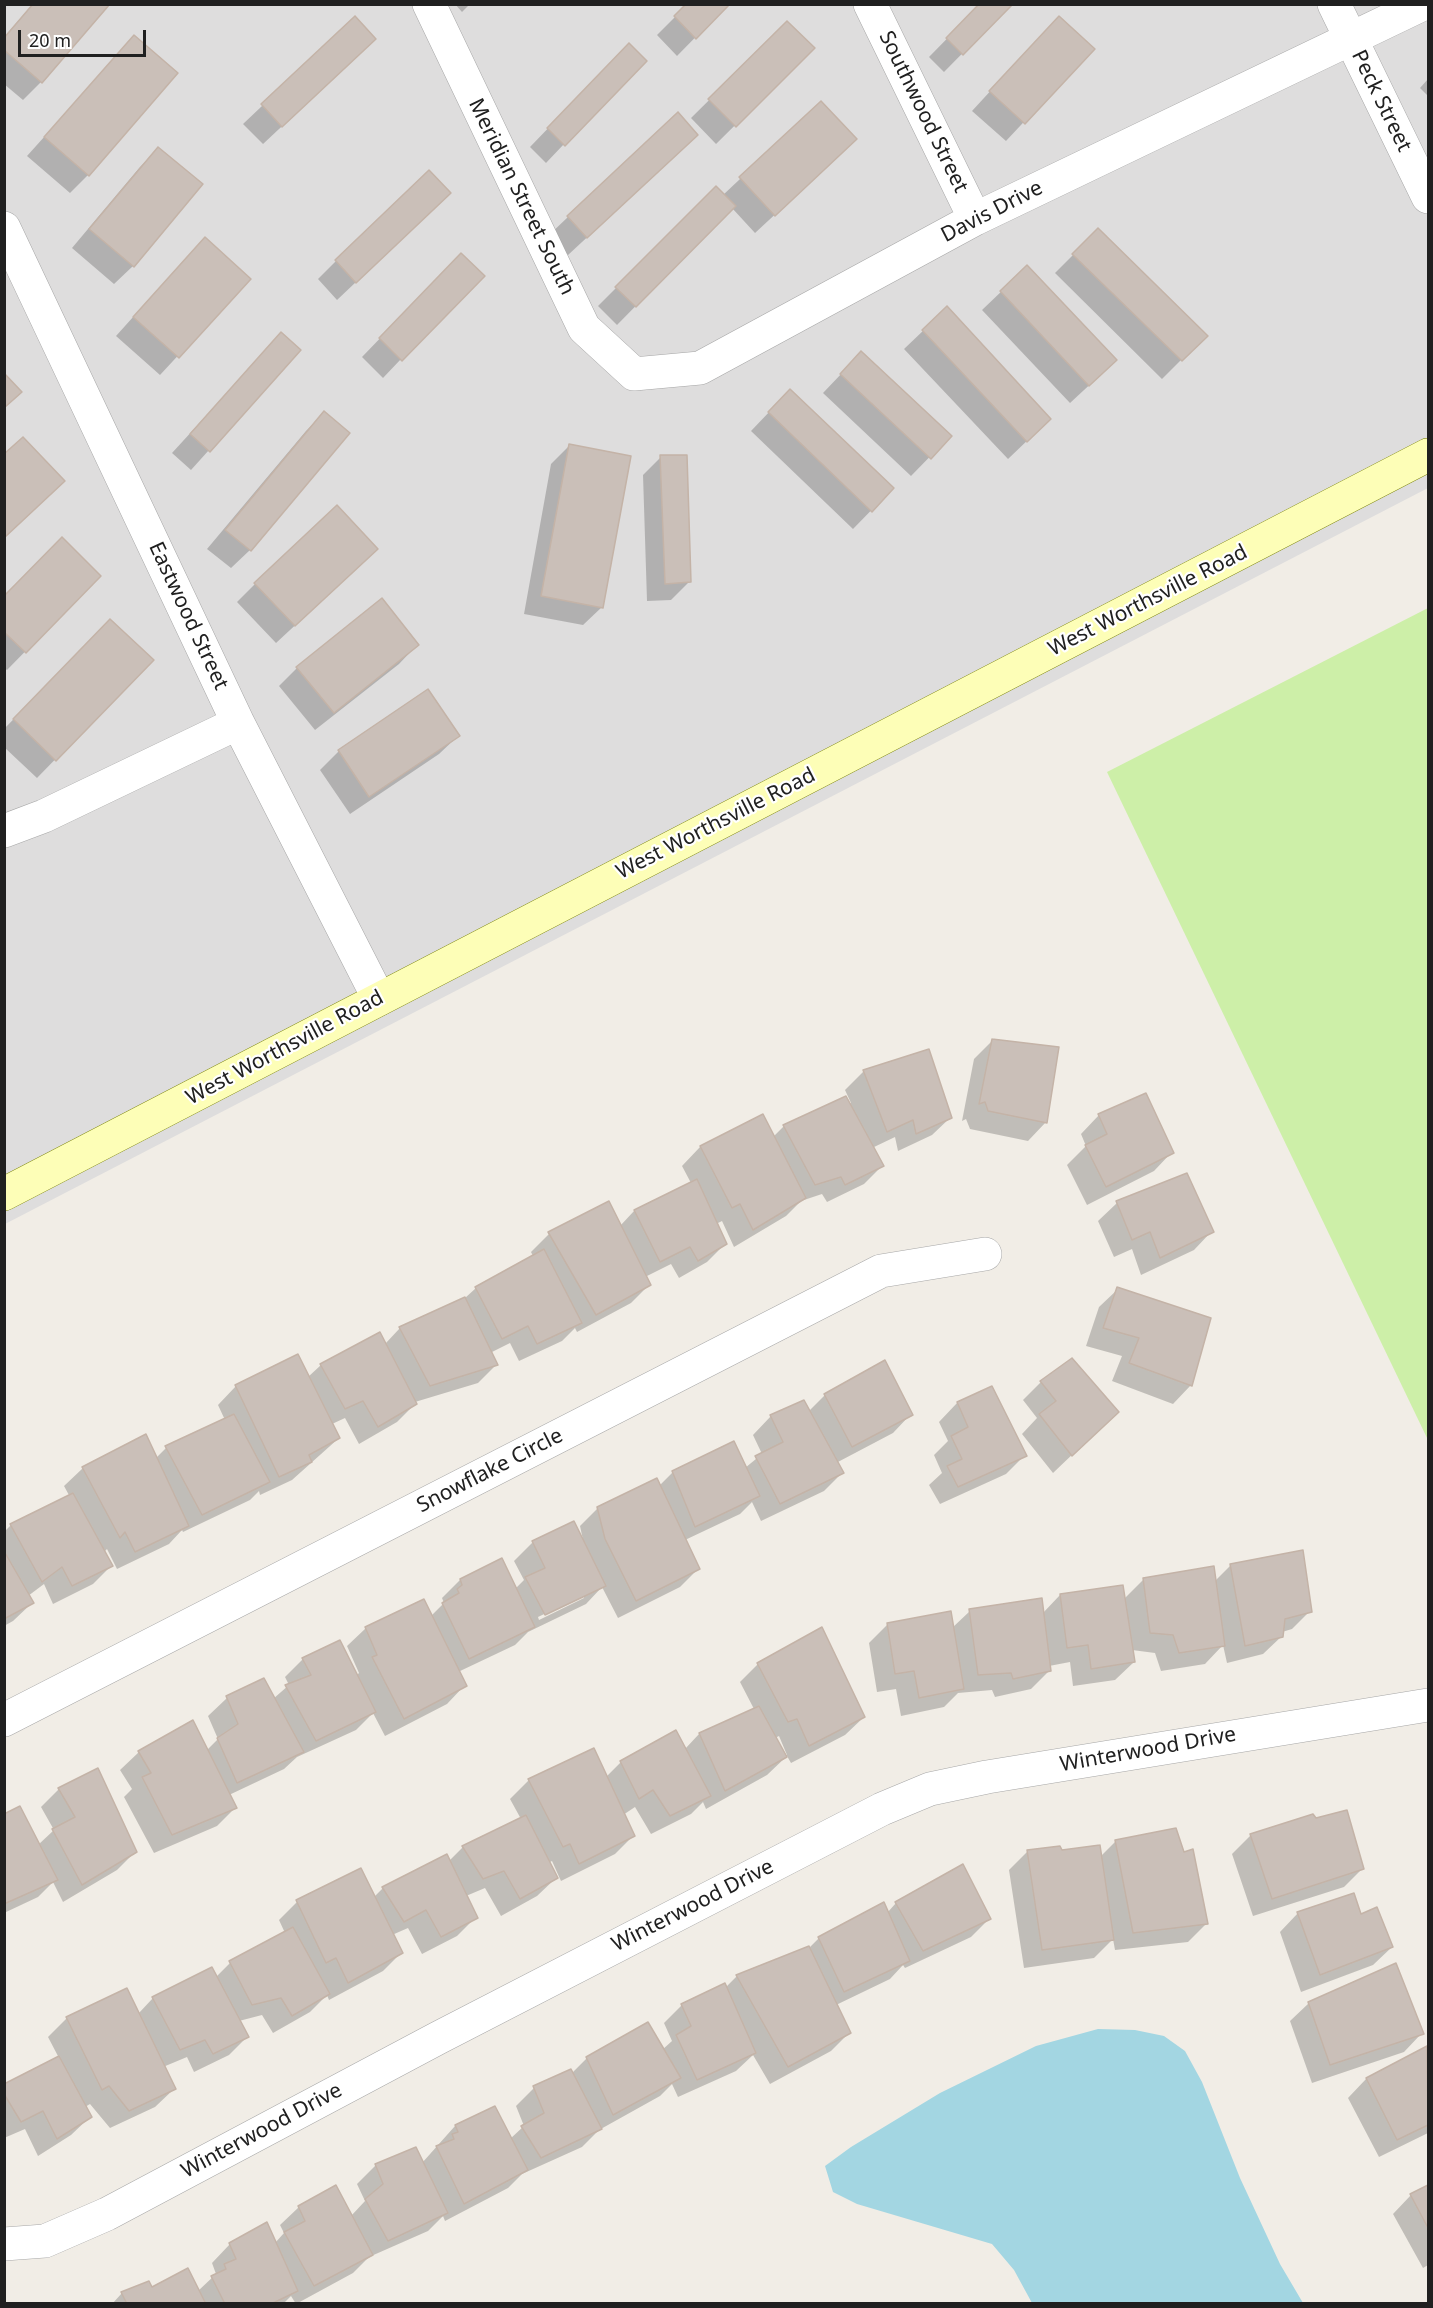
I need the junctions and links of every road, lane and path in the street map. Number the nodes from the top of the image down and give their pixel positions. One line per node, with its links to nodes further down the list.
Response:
1 (429, 4): 9 (street, Meridian Street South)
2 (870, 4): 7 (street, Southwood Street)
3 (1334, 4): 5 (street, Peck Street)
4 (1423, 4): 5 (street, Davis Drive)
5 (1350, 39): 6 (street, Peck Street); 7 (street, Davis Drive)
6 (1428, 197)
7 (975, 219): 9 (street, Davis Drive)
8 (4, 228): 11 (street, Eastwood Street)
9 (634, 374)
10 (1428, 455): 13 (main road, West Worthsville Road)
11 (238, 723): 12 (street); 13 (street, Eastwood Street)
12 (4, 831)
13 (379, 999): 14 (main road, West Worthsville Road)
14 (4, 1194)
15 (985, 1254): 17 (street, Snowflake Circle)
16 (1428, 1705): 18 (street, Winterwood Drive)
17 (4, 1720)
18 (4, 2244)

